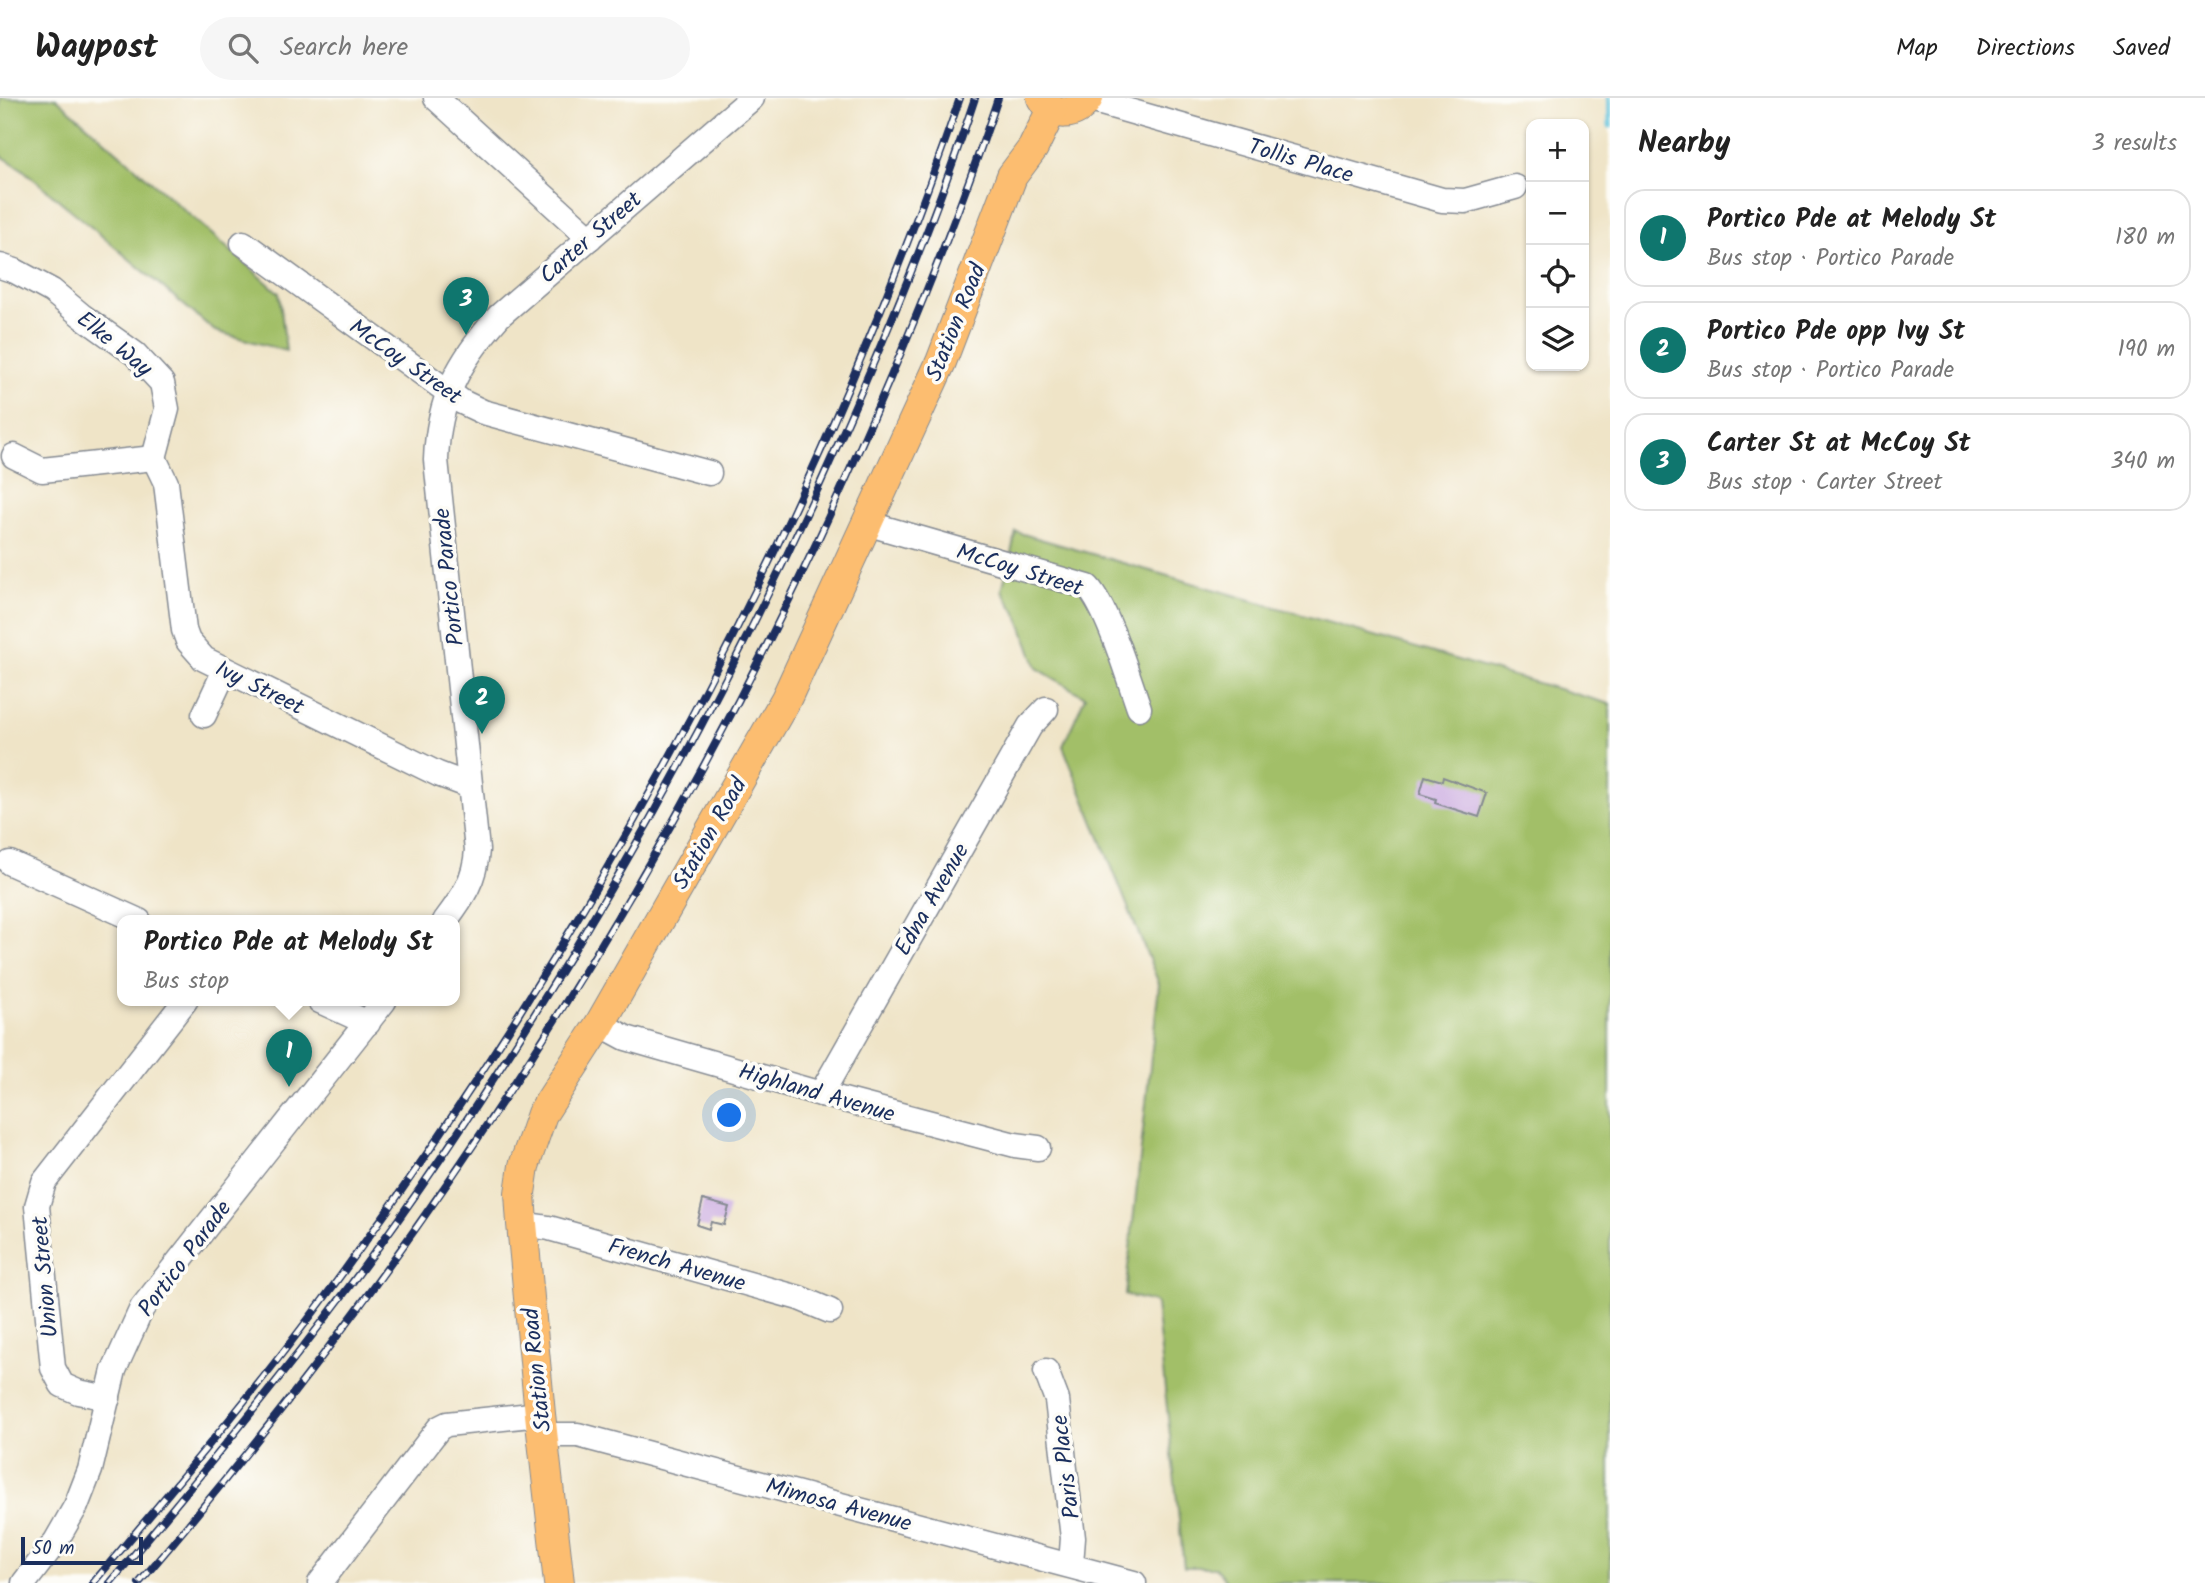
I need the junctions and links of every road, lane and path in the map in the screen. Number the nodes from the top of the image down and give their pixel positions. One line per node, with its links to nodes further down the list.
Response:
1 (436, 98): 6 (street)
2 (752, 98): 6 (street, Carter Street)
3 (1087, 99): 4 (main road); 5 (street, Tollis Place)
4 (1047, 104): 13 (main road, Station Road)
5 (1516, 187)
6 (590, 238): 9 (street, Carter Street)
7 (243, 243): 9 (street, McCoy Street)
8 (0, 266): 11 (street, Elke Way)
9 (447, 393): 12 (street, McCoy Street); 18 (street, Portico Parade)
10 (13, 456): 11 (street)
11 (153, 458): 14 (street, Ivy Street)
12 (709, 473)
13 (866, 523): 15 (street, McCoy Street); 26 (main road, Station Road)
14 (225, 670): 17 (street); 18 (street, Ivy Street)
15 (1139, 708)
16 (1046, 709): 27 (street, Edna Avenue)
17 (204, 715)
18 (470, 786): 21 (street, Portico Parade)
19 (10, 863): 20 (street)
20 (126, 915)
21 (450, 915)
22 (181, 1006): 32 (street, Union Street)
23 (331, 1006): 25 (street)
24 (380, 1006): 25 (street, Portico Parade)
25 (368, 1023): 32 (street, Portico Parade)
26 (600, 1024): 27 (street, Highland Avenue); 29 (main road, Station Road)
27 (821, 1094): 28 (street, Highland Avenue)
28 (1038, 1148)
29 (522, 1224): 30 (street, French Avenue); 33 (main road, Station Road)
30 (830, 1311)
31 (1046, 1371): 34 (street, Paris Place)
32 (108, 1398): 35 (street, Portico Parade)
33 (541, 1425): 34 (street, Mimosa Avenue); 36 (street, Mimosa Avenue); 37 (main road, Station Road)
34 (1071, 1564): 38 (street, Mimosa Avenue)
35 (24, 1583)
36 (320, 1583)
37 (559, 1583)
38 (1134, 1583)

